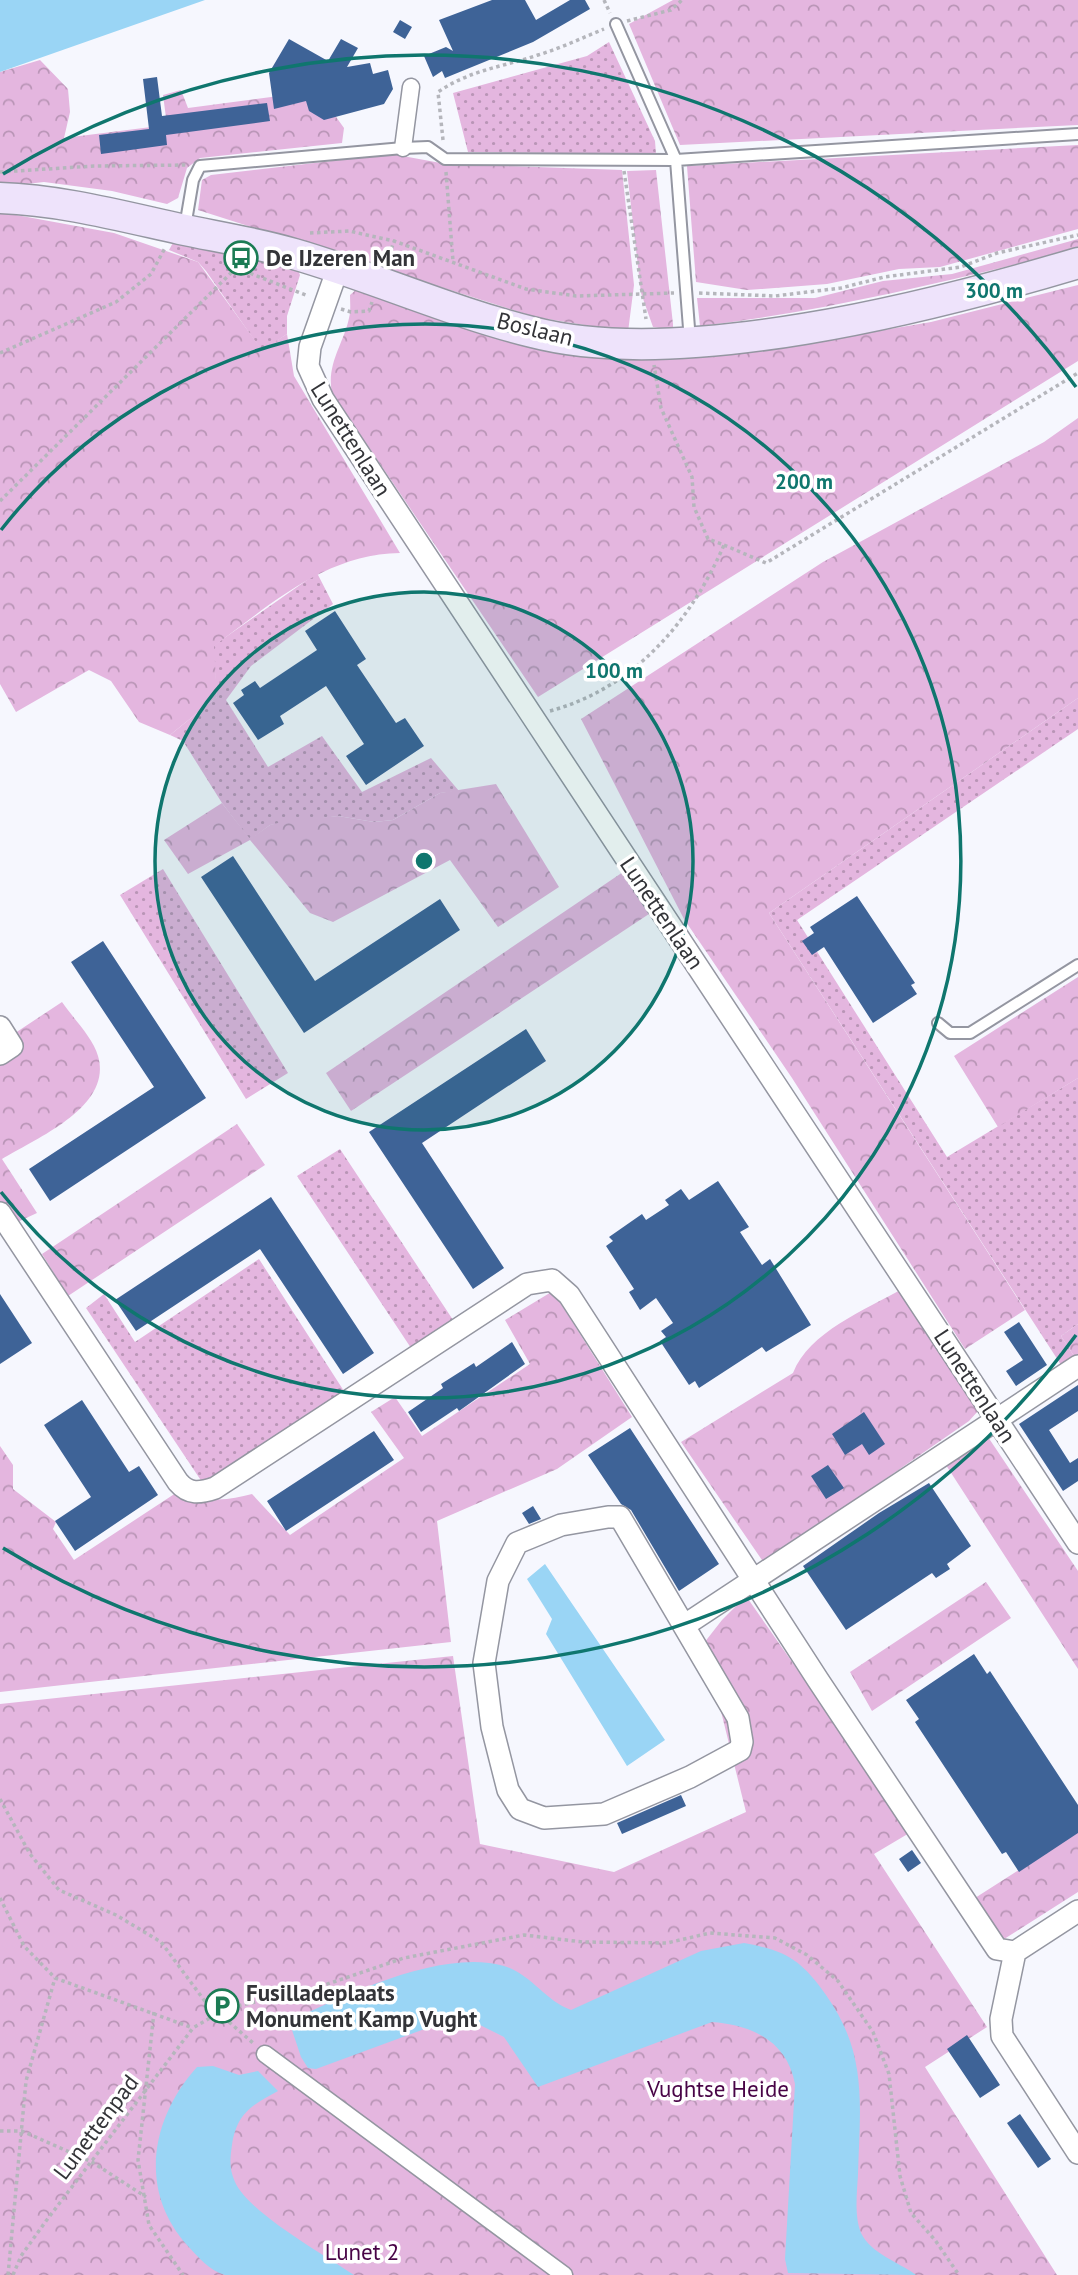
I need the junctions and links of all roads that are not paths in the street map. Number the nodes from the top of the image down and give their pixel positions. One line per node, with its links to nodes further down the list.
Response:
1 (616, 24): 5 (lane)
2 (411, 87): 4 (street)
3 (1078, 134): 5 (lane)
4 (403, 148): 5 (lane); 7 (lane)
5 (676, 160): 10 (lane)
6 (0, 198): 7 (main road, Boslaan)
7 (176, 237): 9 (main road, Boslaan)
8 (1078, 263): 10 (main road, Boslaan)
9 (338, 268): 10 (main road, Boslaan); 17 (street, Lunettenlaan)
10 (690, 342)
11 (1078, 965): 12 (lane)
12 (937, 1023)
13 (0, 1027): 14 (street)
14 (0, 1055)
15 (0, 1213): 19 (street)
16 (1078, 1366): 17 (street)
17 (997, 1421): 18 (street, Lunettenlaan); 19 (street)
18 (1078, 1543)
19 (753, 1580): 20 (street); 22 (street)
20 (685, 1625): 20 (street)
21 (1078, 1911): 22 (street)
22 (1015, 1952): 24 (street)
23 (265, 2054): 25 (street)
24 (1078, 2153)
25 (564, 2275)

